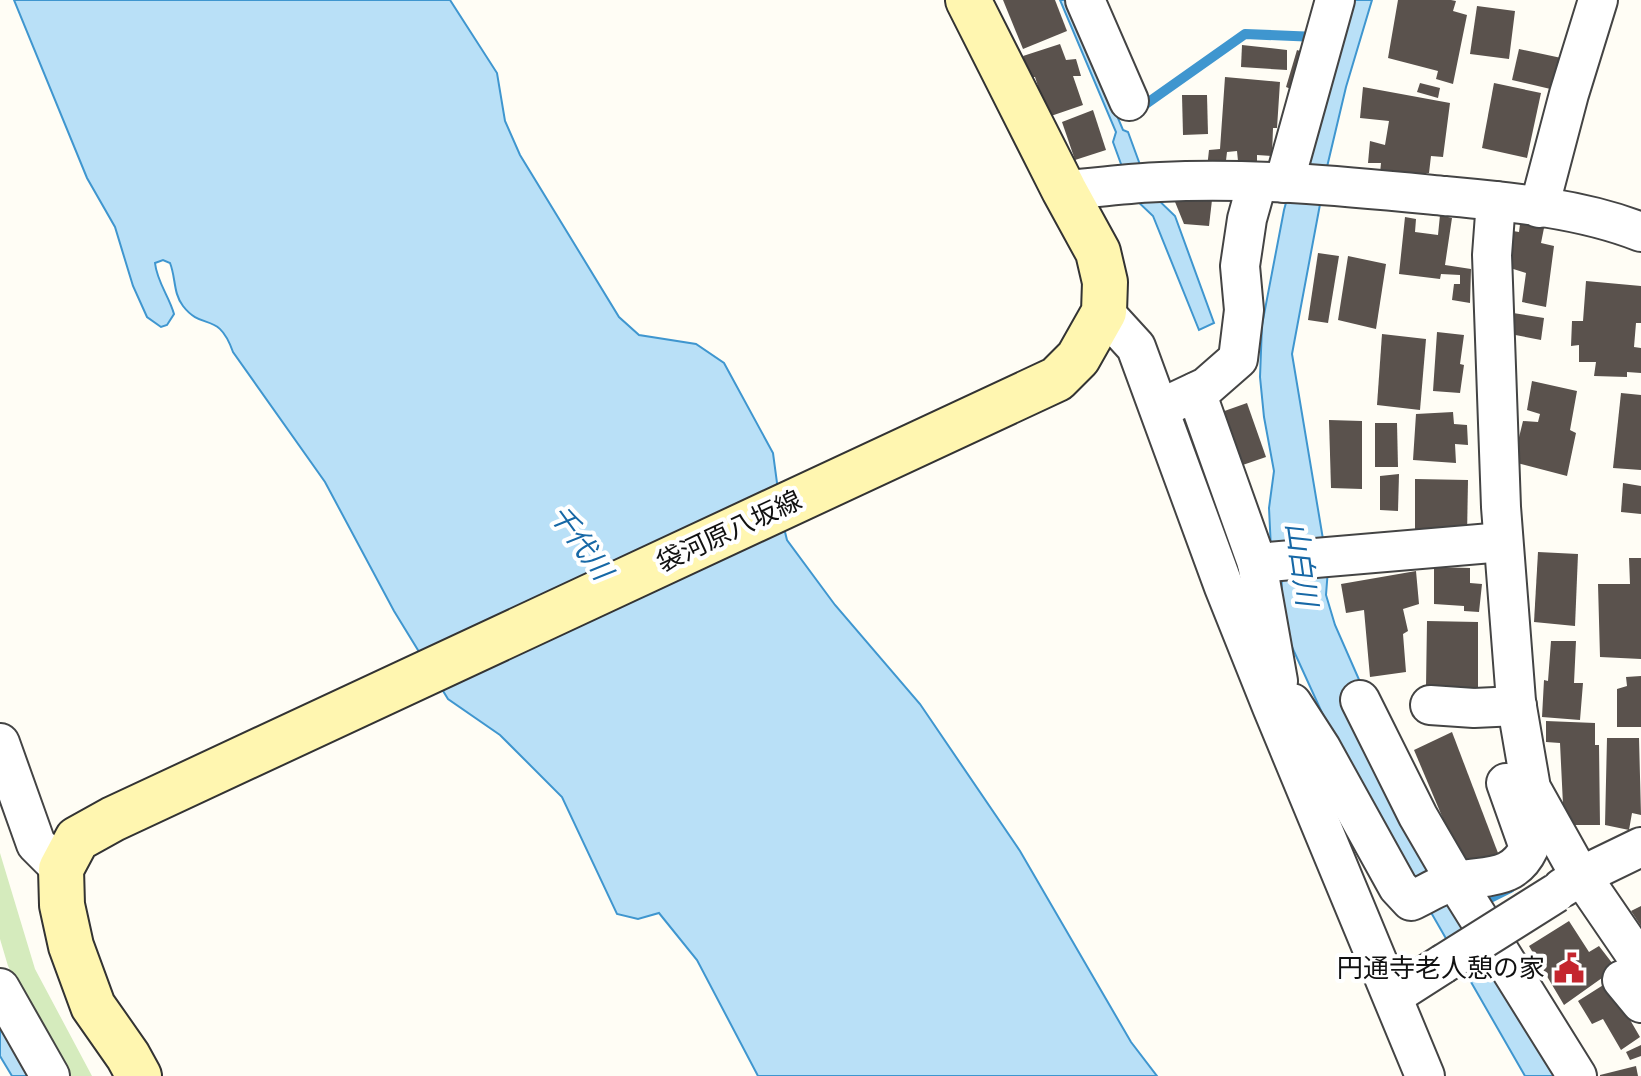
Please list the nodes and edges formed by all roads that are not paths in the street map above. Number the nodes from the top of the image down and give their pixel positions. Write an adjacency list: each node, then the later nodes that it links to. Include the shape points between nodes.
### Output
1 (968, 0): 7 (main road)
2 (1085, 0): 5 (street)
3 (1335, 0): 6 (street)
4 (1598, 0): 9 (street)
5 (1129, 101)
6 (1277, 183): 7 (street, via 1160,182); 8 (street); 12 (street, via 1247,219 1238,359)
7 (1064, 190): 11 (main road, via 1098,252 1105,282)
8 (1496, 201): 9 (street); 14 (street, via 1492,255)
9 (1539, 208): 10 (street)
10 (1641, 232)
11 (1099, 321): 13 (street, via 1136,347); 22 (main road, 袋河原八坂線, via 1078,358 1057,379 113,819)
12 (1196, 392): 13 (street); 15 (street)
13 (1159, 409): 17 (street)
14 (1503, 542): 15 (street); 18 (street)
15 (1264, 562): 17 (street, via 1279,687)
16 (1430, 705): 18 (street)
17 (1272, 707): 20 (street, via 1292,703); 27 (street)
18 (1507, 707): 23 (street, via 1499,749 1529,848 1522,862 1503,873); 24 (street)
19 (0, 743): 22 (street, via 36,844)
20 (1321, 748): 23 (street, via 1398,887 1411,901); 23 (street, via 1367,714)
21 (1641, 847): 24 (street)
22 (69, 854): 30 (main road, via 62,905 71,946 93,1006)
23 (1456, 881): 33 (street)
24 (1568, 884): 25 (street); 27 (street, bridge)
25 (1635, 982)
26 (0, 988): 29 (street)
27 (1393, 996): 28 (street)
28 (1407, 1033): 31 (street); 32 (street, via 1442,1056)
29 (50, 1076)
30 (139, 1076)
31 (1425, 1076)
32 (1453, 1076)
33 (1577, 1076)

